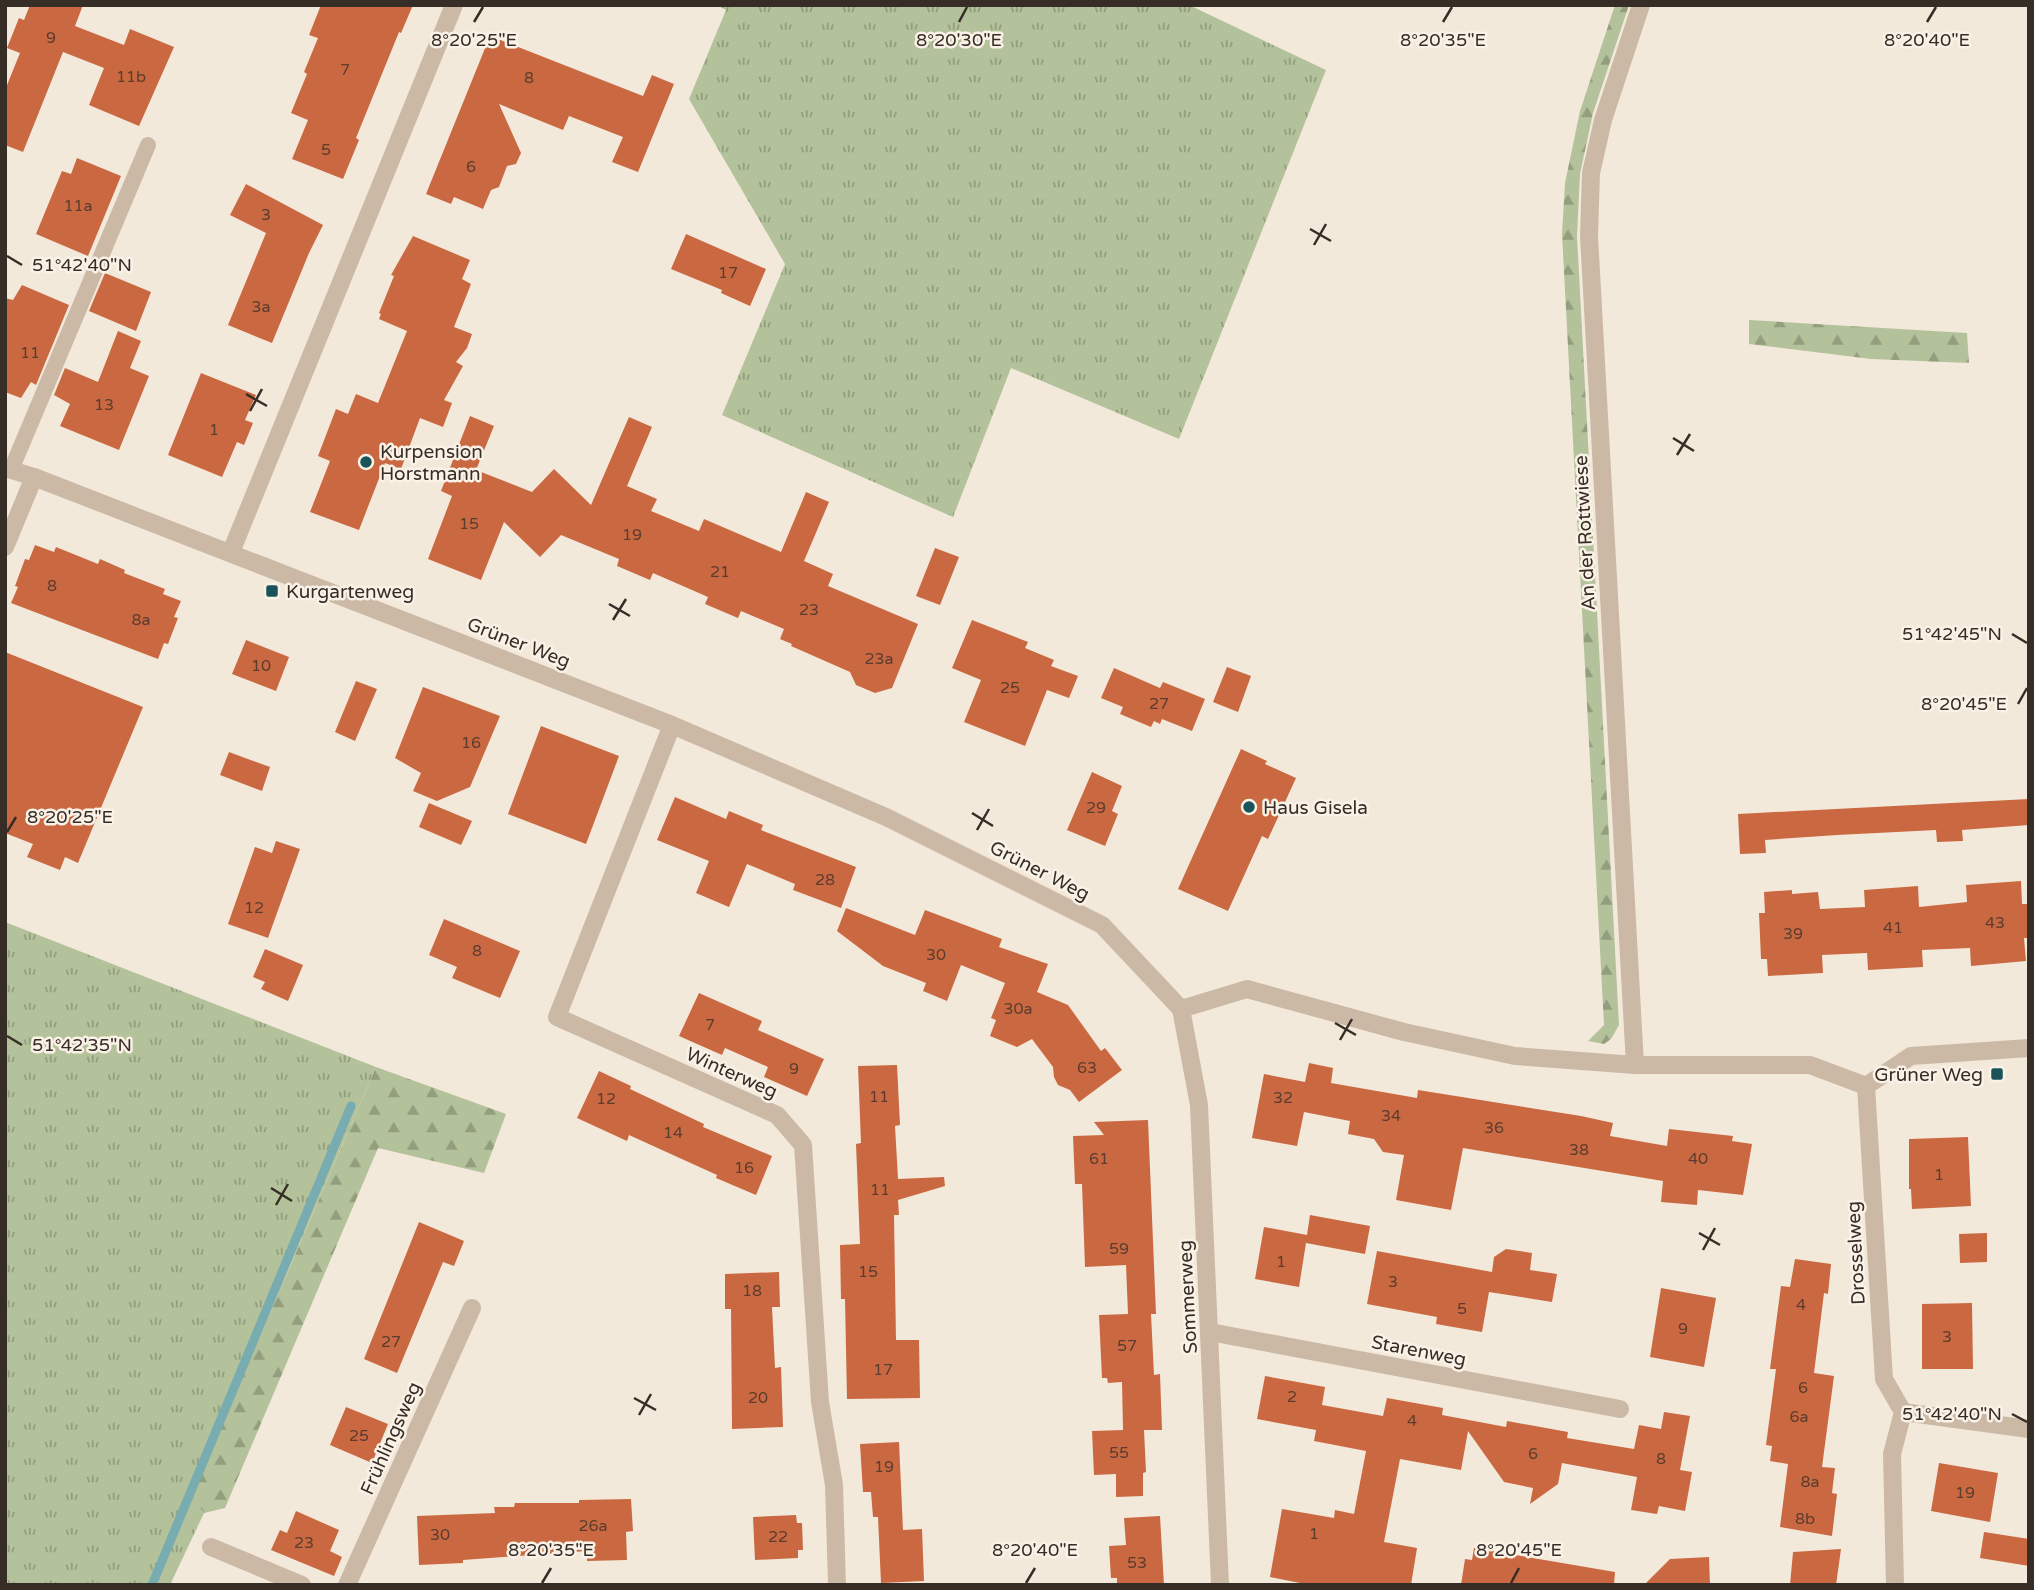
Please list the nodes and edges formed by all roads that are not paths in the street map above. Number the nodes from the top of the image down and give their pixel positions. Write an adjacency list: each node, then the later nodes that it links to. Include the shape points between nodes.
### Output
1 (454, 5): 7 (street)
2 (1641, 5): 11 (street, An der Rottwiese, via 1602,120 1591,173 1589,236)
3 (148, 145): 4 (lane)
4 (8, 469): 5 (street, Grüner Weg)
5 (34, 477): 6 (street); 7 (street, Grüner Weg)
6 (5, 547)
7 (231, 552): 8 (street, Grüner Weg)
8 (672, 724): 9 (street, Grüner Weg, via 886,817 1102,925); 21 (street, Winterweg, via 557,1017 777,1115 803,1145 820,1402 834,1485)
9 (1181, 1009): 11 (street, via 1247,989 1404,1032 1515,1056); 14 (street, Sommerweg, via 1199,1105)
10 (2029, 1048): 12 (street, via 1911,1056)
11 (1635, 1065): 12 (street, via 1810,1065)
12 (1866, 1086): 16 (street, Drosselweg, via 1884,1378)
13 (472, 1308): 20 (street, Frühlingsweg)
14 (1210, 1332): 15 (street, Starenweg); 22 (street, Sommerweg)
15 (1620, 1409)
16 (1903, 1412): 17 (street); 23 (street, via 1892,1454)
17 (2029, 1429)
18 (211, 1547): 19 (street)
19 (302, 1585)
20 (347, 1585)
21 (837, 1585)
22 (1220, 1585)
23 (1895, 1585)

